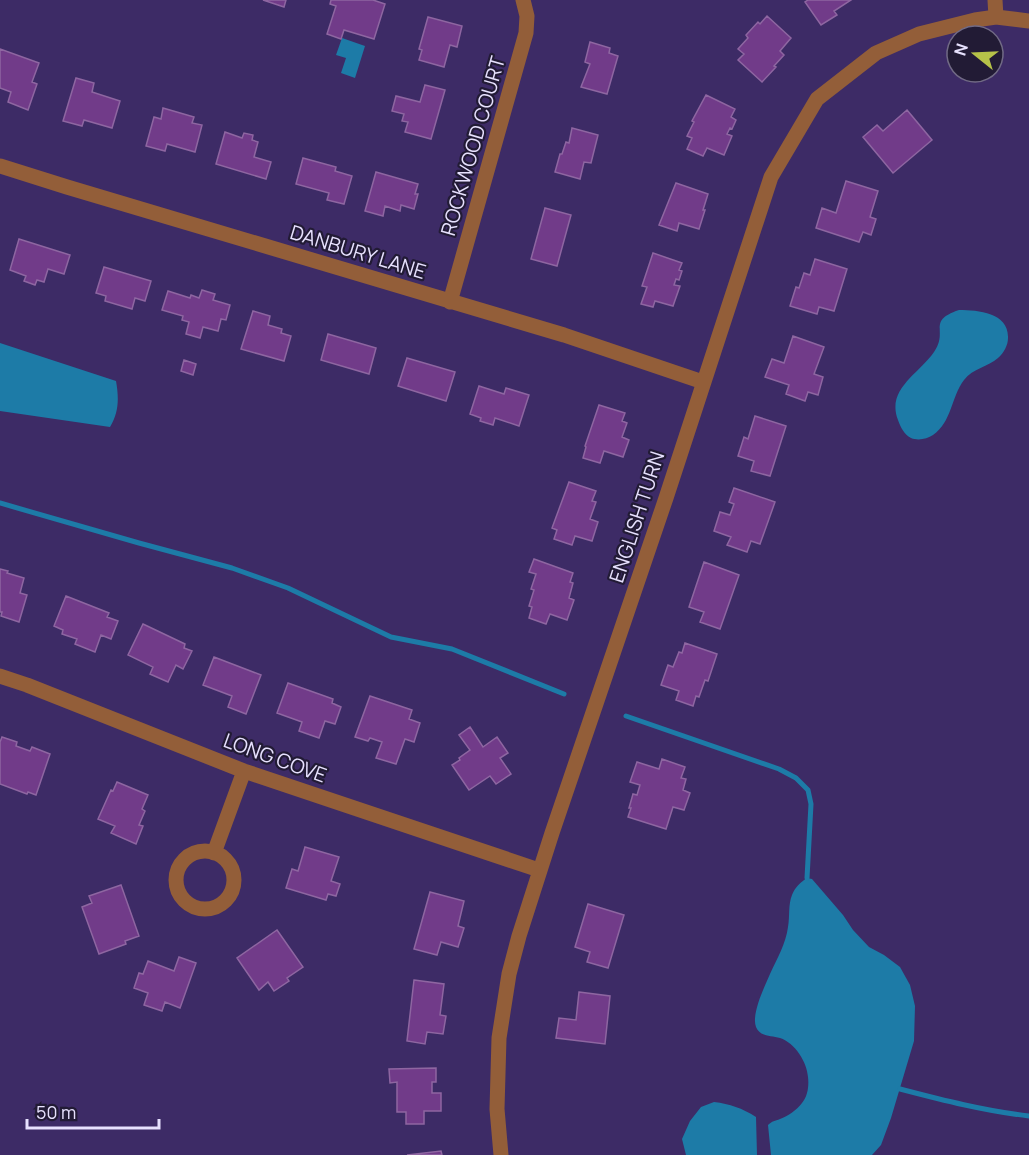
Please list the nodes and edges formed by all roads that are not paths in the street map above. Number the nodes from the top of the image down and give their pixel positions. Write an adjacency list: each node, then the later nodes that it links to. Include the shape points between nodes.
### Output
1 (523, 0): 6 (street, ROCKWOOD COURT, via 526,33)
2 (994, 0): 3 (street)
3 (996, 17): 4 (street, ENGLISH TURN); 7 (street, ENGLISH TURN, via 919,34 876,53 817,99 771,177)
4 (1029, 21)
5 (0, 166): 6 (street, DANBURY LANE)
6 (450, 302): 7 (street, DANBURY LANE)
7 (704, 382): 11 (street, ENGLISH TURN)
8 (0, 676): 9 (street, LONG COVE)
9 (244, 771): 10 (street); 11 (street, LONG COVE)
10 (214, 853)
11 (540, 870): 12 (street, ENGLISH TURN, via 509,974 499,1038 497,1109)
12 (501, 1155)

